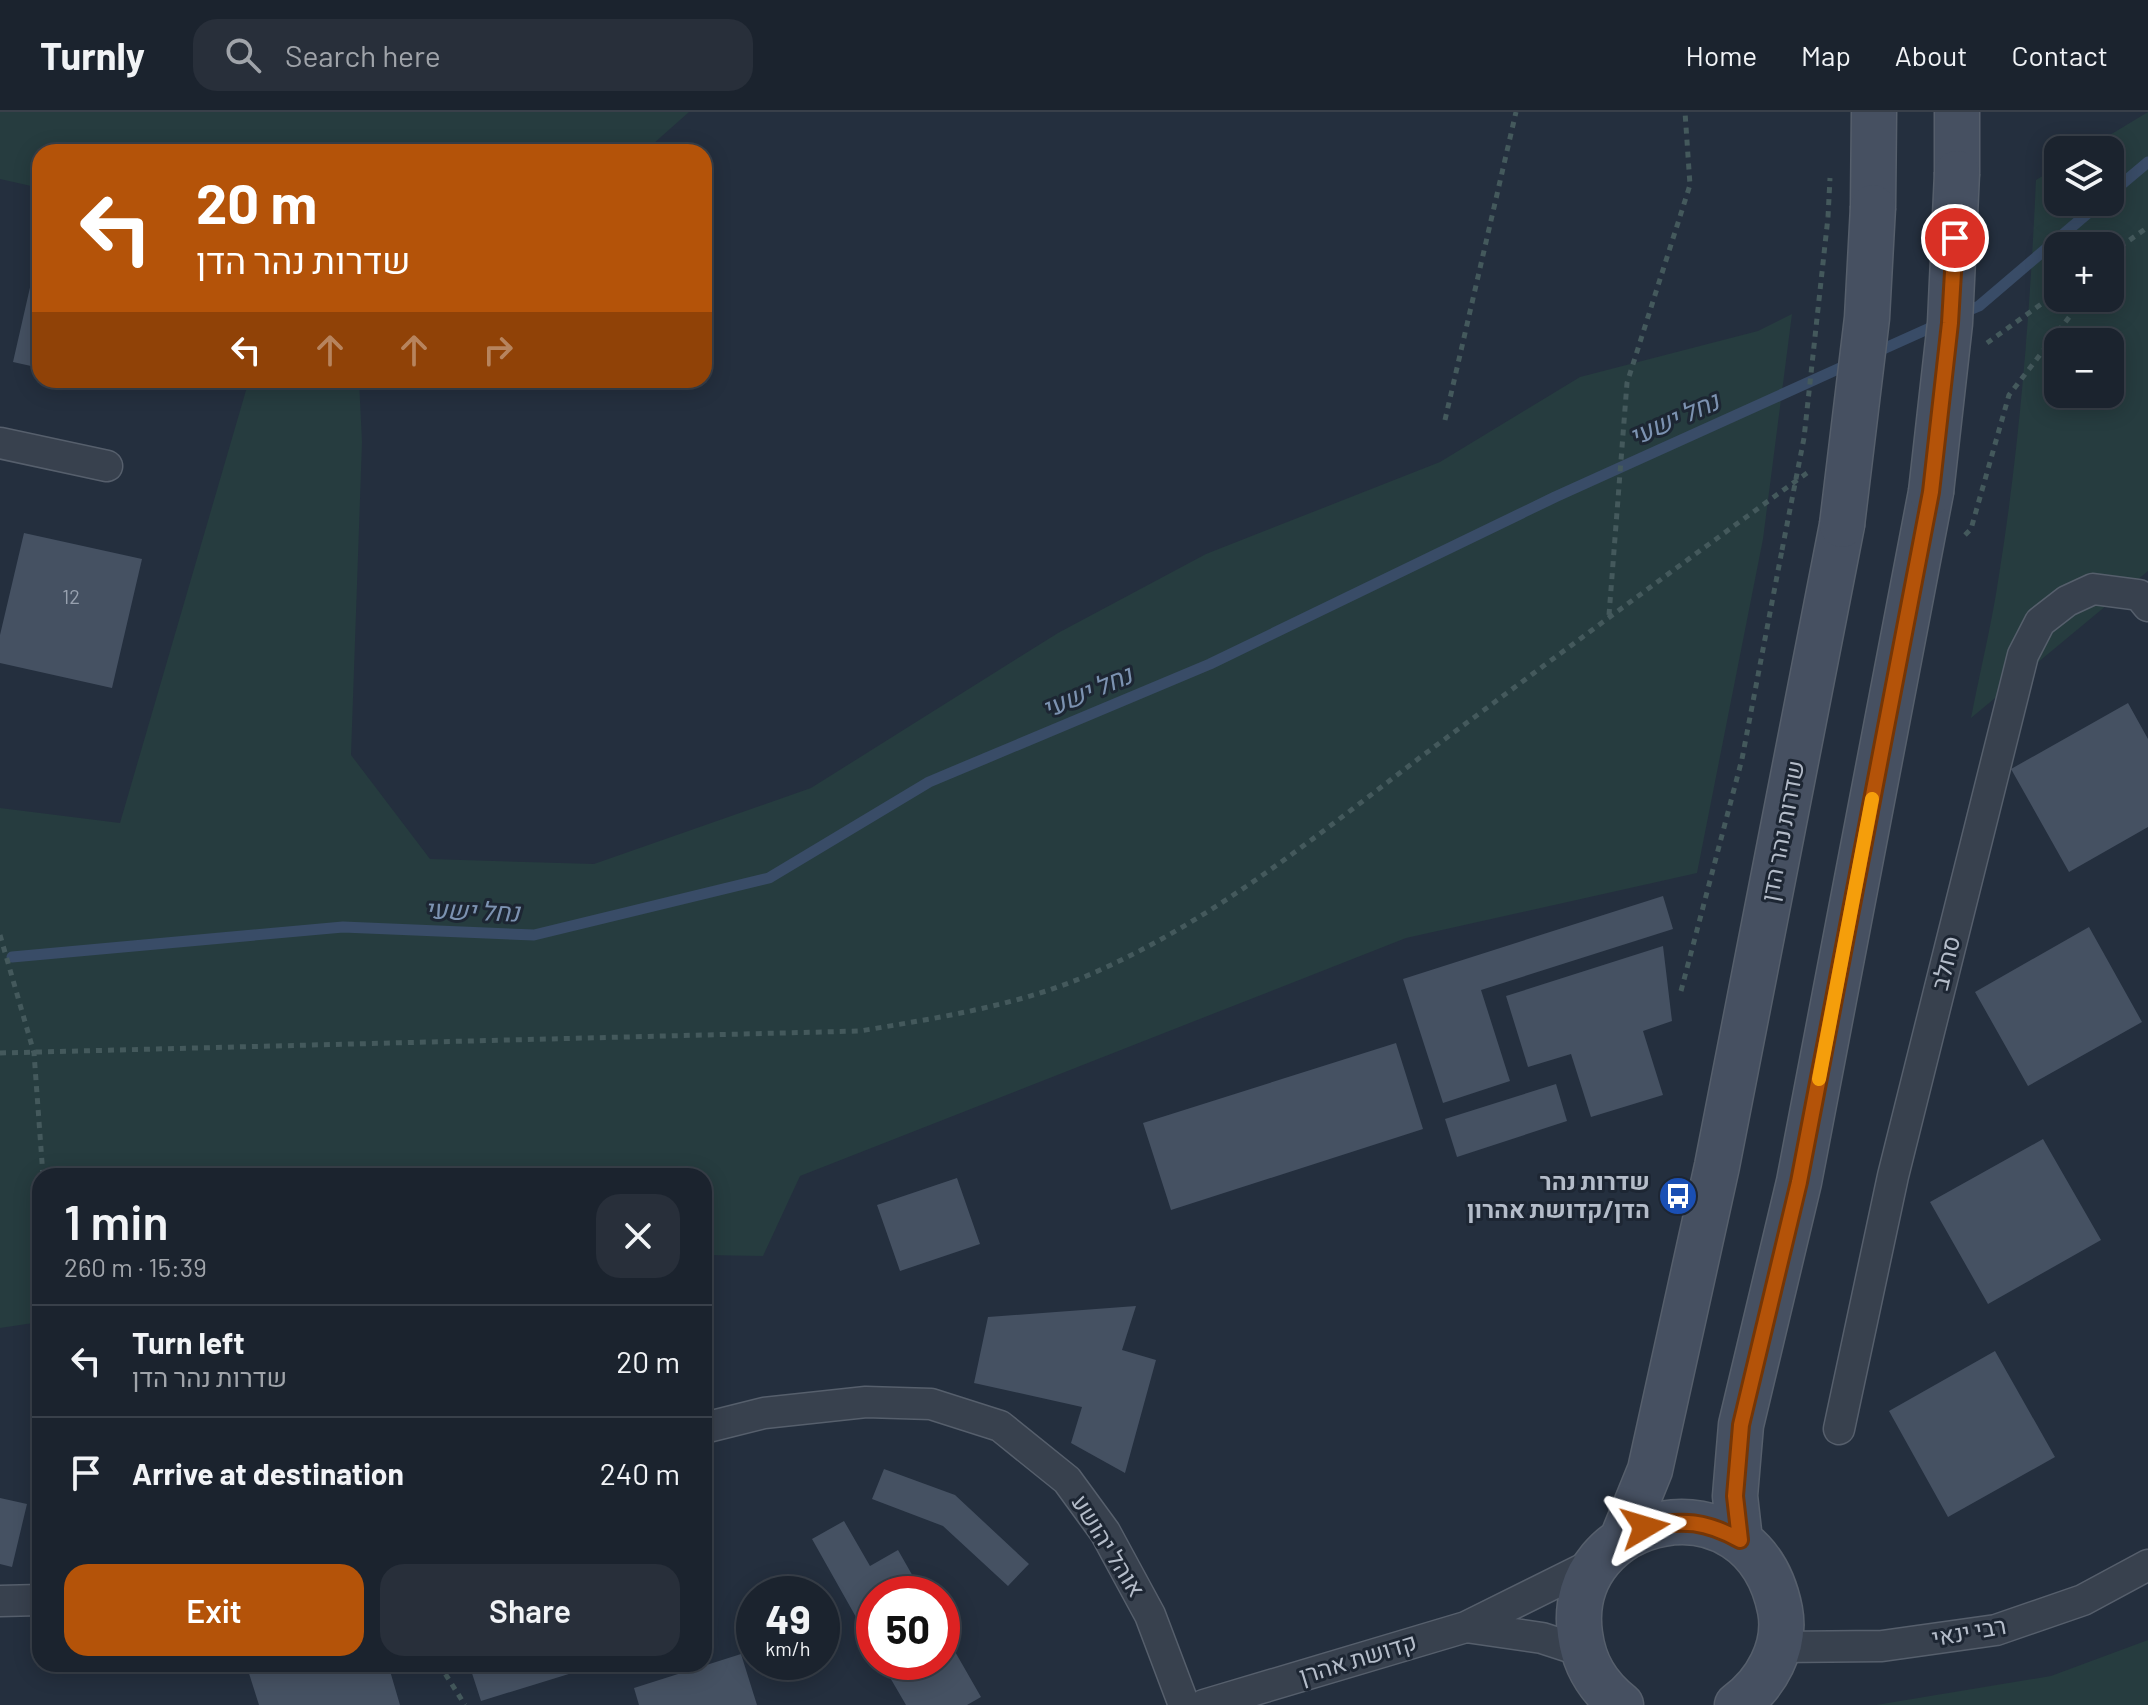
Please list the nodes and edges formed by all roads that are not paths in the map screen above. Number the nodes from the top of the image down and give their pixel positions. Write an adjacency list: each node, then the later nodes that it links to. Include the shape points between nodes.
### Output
1 (1874, 112): 9 (main road, שדרות נהר הדן, bridge, via 1867,318 1842,525 1717,1166 1650,1470)
2 (1957, 112): 8 (main road, bridge, via 1950,323 1931,492 1799,1182 1741,1425 1735,1496)
3 (0, 443): 4 (street)
4 (107, 466)
5 (2148, 606): 7 (street, סחלב, via 2139,595 2093,589 2040,622 2023,655 1893,1176)
6 (712, 1426): 16 (street, אוהל יהושע, via 764,1413 866,1402 931,1404 1000,1426 1067,1480 1105,1532 1150,1615)
7 (1839, 1429)
8 (1740, 1540): 9 (main road, via 1718,1528 1669,1522 1645,1527); 14 (main road, via 1776,1588)
9 (1611, 1550): 13 (street, קדושת אהרן); 15 (main road, שדרות נהר הדן, via 1584,1588 1578,1620)
10 (2148, 1565): 14 (street, רבי ינאי, via 2083,1600 1996,1630 1882,1646)
11 (32, 1600): 12 (street)
12 (0, 1601)
13 (1466, 1627): 15 (street, קדושת אהרן, via 1542,1638); 17 (street, קדושת אהרן)
14 (1778, 1647): 19 (main road, via 1768,1673)
15 (1582, 1651): 18 (main road, via 1591,1673)
16 (1184, 1705)
17 (1204, 1705)
18 (1621, 1705)
19 (1737, 1705)

